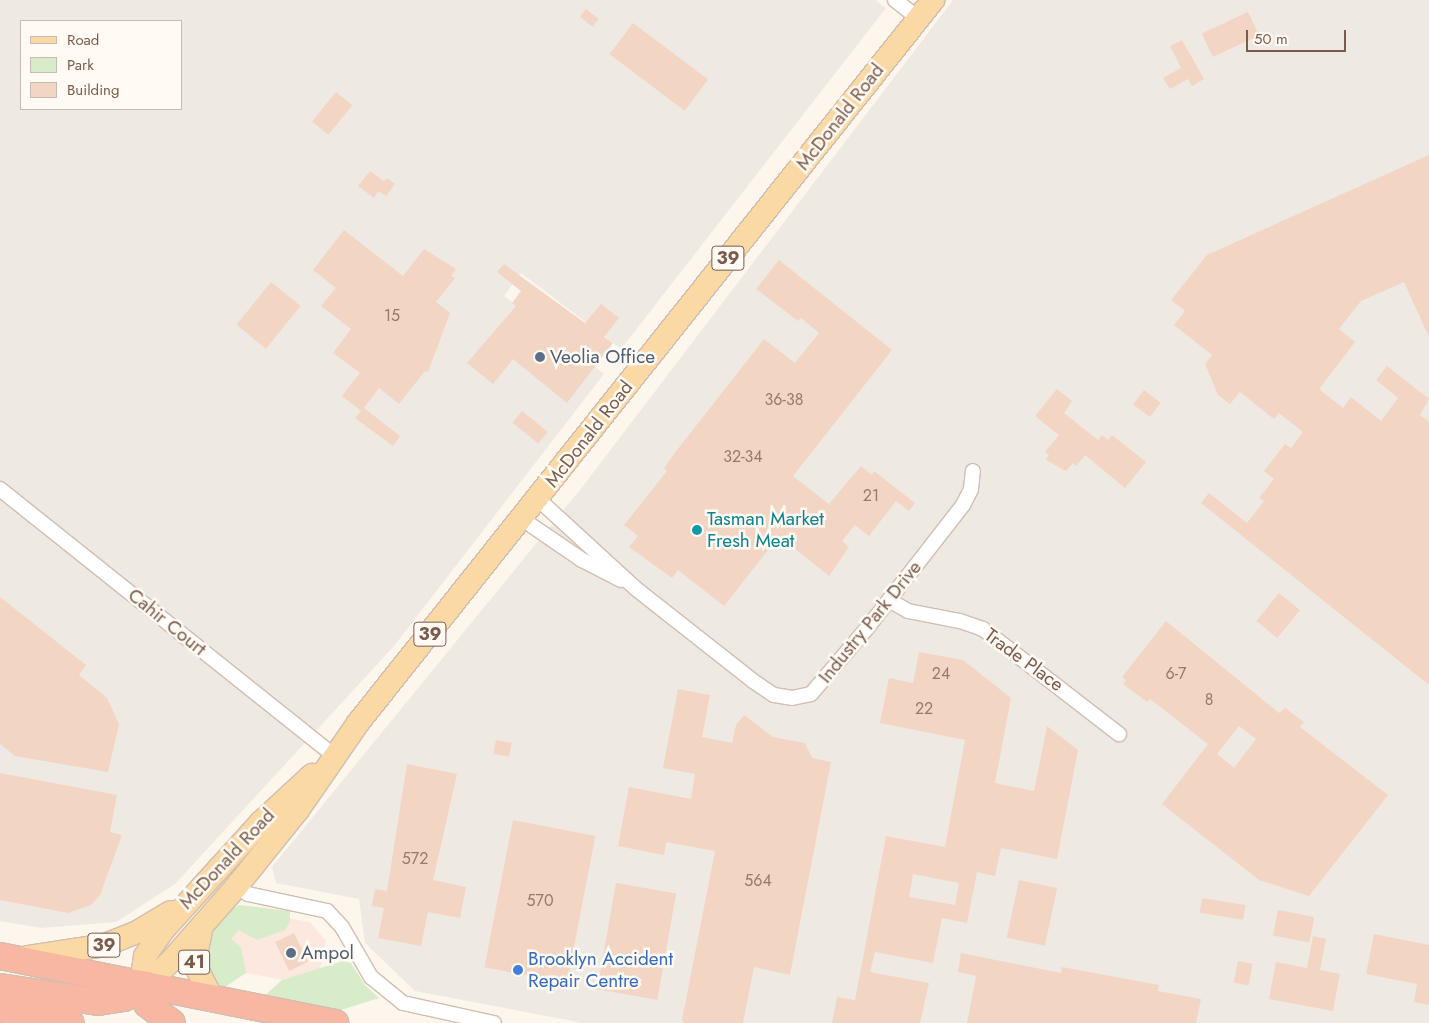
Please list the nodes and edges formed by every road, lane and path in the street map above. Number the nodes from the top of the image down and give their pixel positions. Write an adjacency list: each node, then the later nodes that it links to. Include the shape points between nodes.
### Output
1 (895, 0): 3 (street)
2 (933, 0): 3 (main road, McDonald Road / 39)
3 (918, 18): 6 (main road, McDonald Road / 39)
4 (973, 471): 9 (street, Industry Park Drive, via 971,489 962,505)
5 (0, 489): 11 (street, Cahir Court)
6 (538, 499): 7 (main road, McDonald Road / 39); 8 (street, Industry Park Drive)
7 (522, 519): 8 (street, Industry Park Drive, via 582,560); 11 (main road, McDonald Road / 39)
8 (635, 588): 9 (street, Industry Park Drive, via 753,681 774,695 792,698 811,694 824,681)
9 (889, 600): 10 (street, Trade Place, via 908,612 960,621 983,629)
10 (1119, 734)
11 (336, 753): 12 (main road, McDonald Road / 39, via 285,798); 13 (main road, McDonald Road / 39, via 298,810)
12 (216, 870): 13 (main road); 14 (main road, McDonald Road / 39)
13 (236, 887): 15 (main road, McDonald Road / 39); 24 (street, via 248,894 327,912 342,926 371,977 403,1003)
14 (185, 903): 16 (main road, 39, via 139,931 105,945 79,951); 17 (main road, McDonald Road / 39, via 145,956)
15 (202, 925): 17 (main road, McDonald Road / 39); 19 (main road, 41, via 194,963)
16 (7, 957): 17 (highway)
17 (143, 985): 18 (highway, via 124,998 98,1002); 19 (highway); 22 (highway, via 148,1004)
18 (0, 987)
19 (211, 996): 23 (highway, 41)
20 (0, 1009): 21 (highway)
21 (71, 1023)
22 (172, 1023)
23 (335, 1023)
24 (494, 1023)

